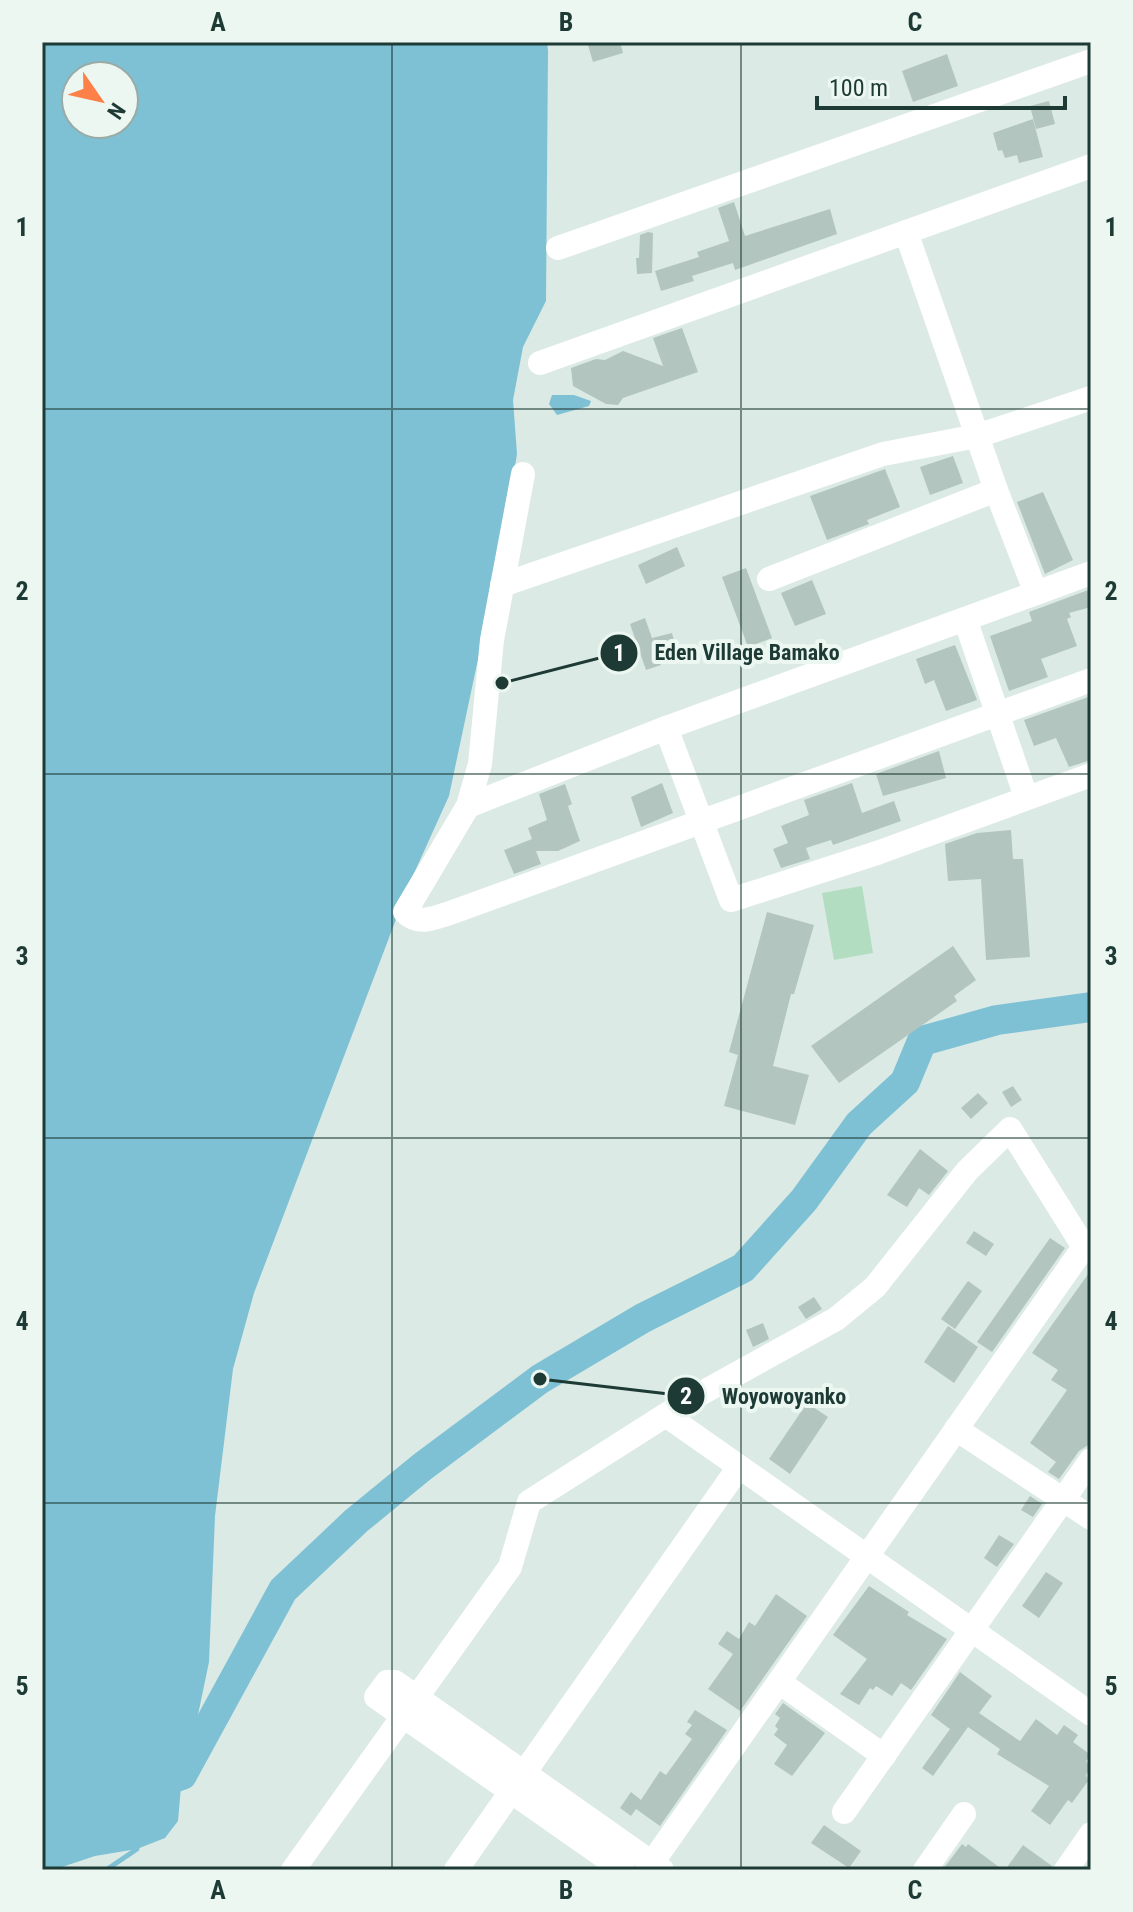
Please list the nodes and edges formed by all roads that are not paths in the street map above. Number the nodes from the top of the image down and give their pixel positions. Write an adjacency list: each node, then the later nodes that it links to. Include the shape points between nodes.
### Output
1 (1091, 61): 4 (street)
2 (1091, 166): 3 (street)
3 (906, 232): 5 (street); 7 (street)
4 (558, 248)
5 (540, 363)
6 (1091, 398): 7 (street)
7 (977, 436): 9 (street); 12 (street, via 883,454)
8 (523, 474): 12 (street)
9 (996, 490): 11 (street); 13 (street)
10 (1091, 573): 13 (street)
11 (769, 579)
12 (502, 585): 20 (street, via 480,764)
13 (1036, 593): 14 (street)
14 (965, 619): 16 (street); 17 (street)
15 (1091, 680): 16 (street)
16 (997, 714): 19 (street); 21 (street)
17 (666, 728): 20 (street); 21 (street)
18 (1091, 775): 19 (street)
19 (1026, 797): 21 (street, via 731,900)
20 (468, 806): 21 (street, via 405,912 414,920 450,913)
21 (701, 822)
22 (667, 1416): 23 (street, via 836,1319 875,1287 967,1171 1010,1129 1084,1247); 25 (street); 31 (street, via 529,1502 510,1567)
23 (956, 1429): 26 (street); 28 (street)
24 (1091, 1460): 26 (street)
25 (739, 1467): 28 (street); 34 (street)
26 (1064, 1499): 27 (street); 29 (street)
27 (1091, 1518)
28 (867, 1557): 29 (street); 30 (street)
29 (972, 1630): 32 (street); 33 (street)
30 (779, 1682): 33 (street); 38 (street)
31 (409, 1706): 34 (street); 40 (street)
32 (1091, 1714)
33 (884, 1756): 35 (street)
34 (517, 1782): 38 (street); 41 (street); 42 (street)
35 (844, 1812)
36 (964, 1814): 39 (street)
37 (1091, 1834): 43 (street)
38 (654, 1868)
39 (930, 1868)
40 (293, 1870)
41 (456, 1870)
42 (623, 1870)
43 (1066, 1870)

